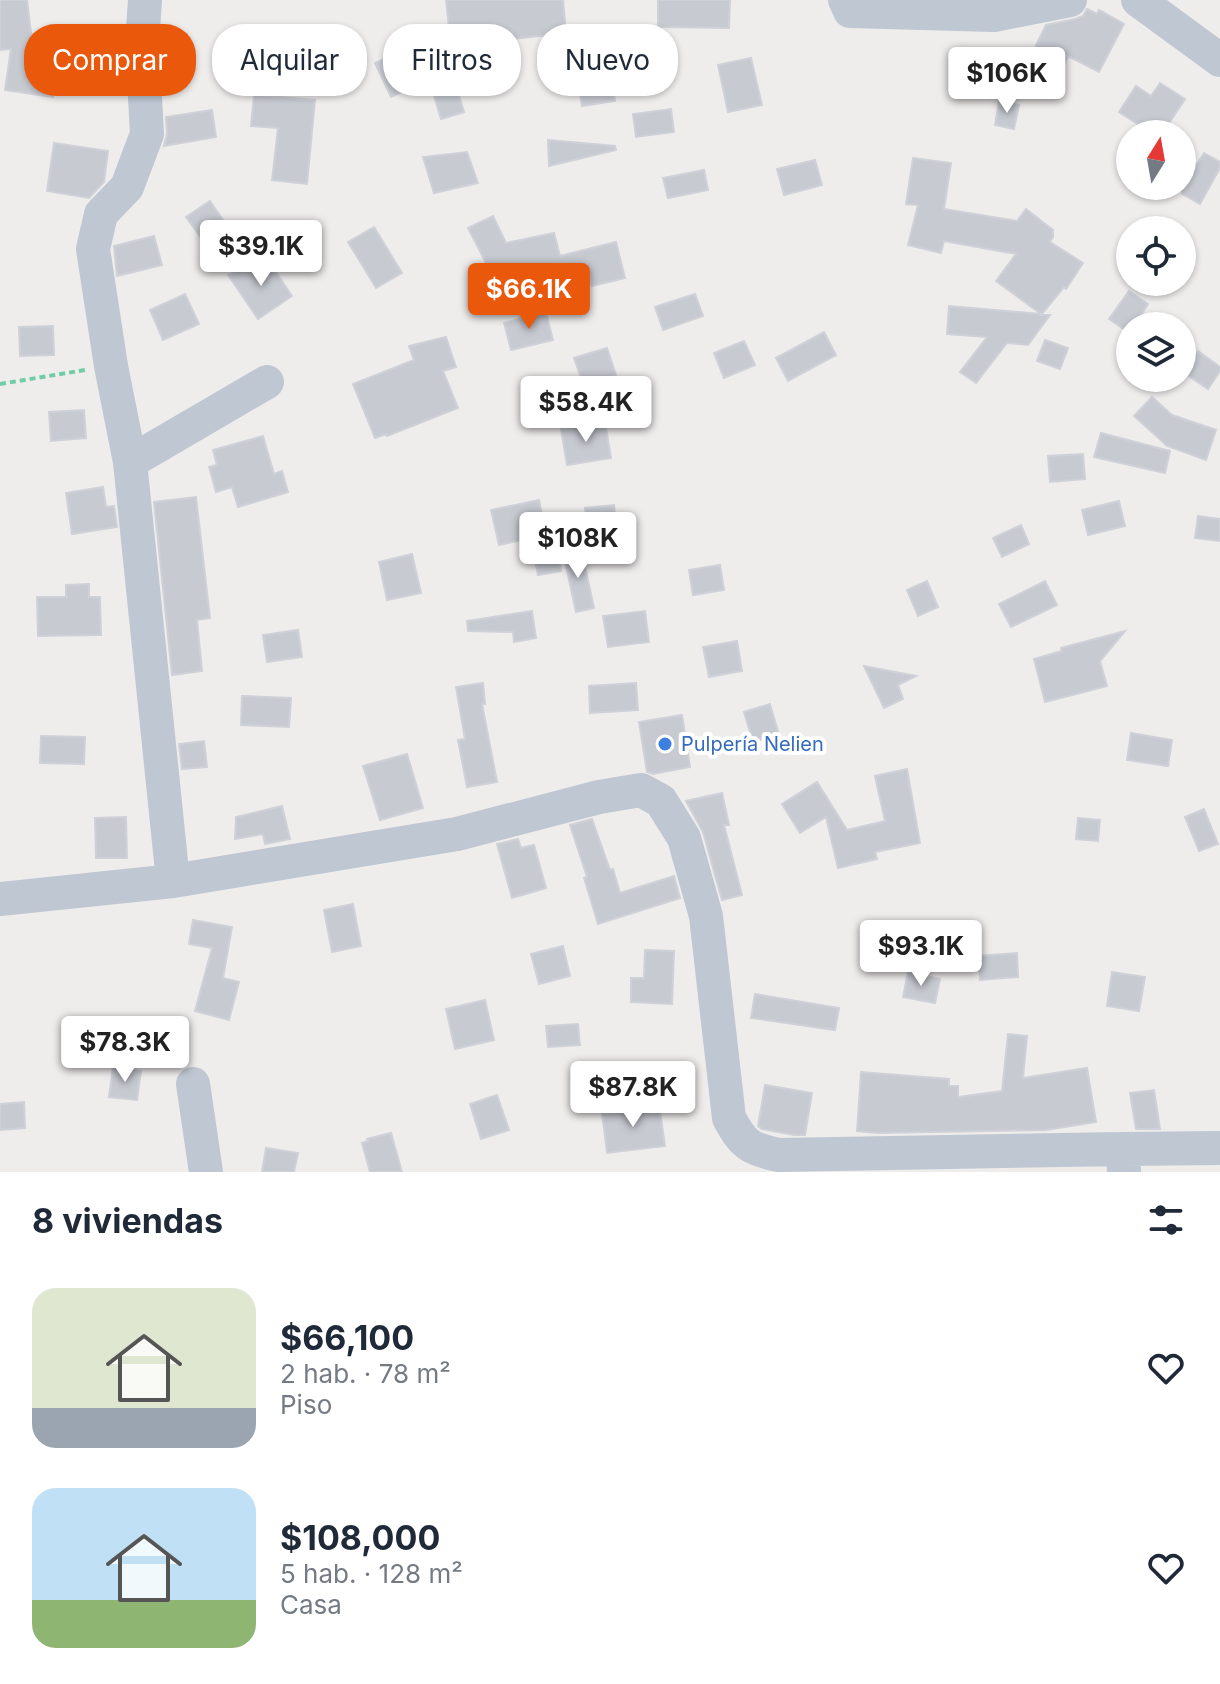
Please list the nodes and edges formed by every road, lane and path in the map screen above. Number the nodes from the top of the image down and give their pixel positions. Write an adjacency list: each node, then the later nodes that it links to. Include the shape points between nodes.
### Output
1 (145, 0): 6 (street, via 147,134 127,187 101,214 93,249)
2 (845, 0): 3 (street, via 850,11 994,15)
3 (1070, 0)
4 (1138, 0): 5 (street)
5 (1220, 60)
6 (111, 366): 8 (path); 9 (street)
7 (267, 382): 9 (street)
8 (0, 384)
9 (130, 462): 10 (street)
10 (173, 881): 11 (street); 14 (street, via 457,834 641,790 661,801 684,838 706,916 729,1118 740,1139 755,1151)
11 (0, 899)
12 (193, 1084): 15 (street)
13 (1220, 1148): 14 (street)
14 (1123, 1160)
15 (206, 1172)

